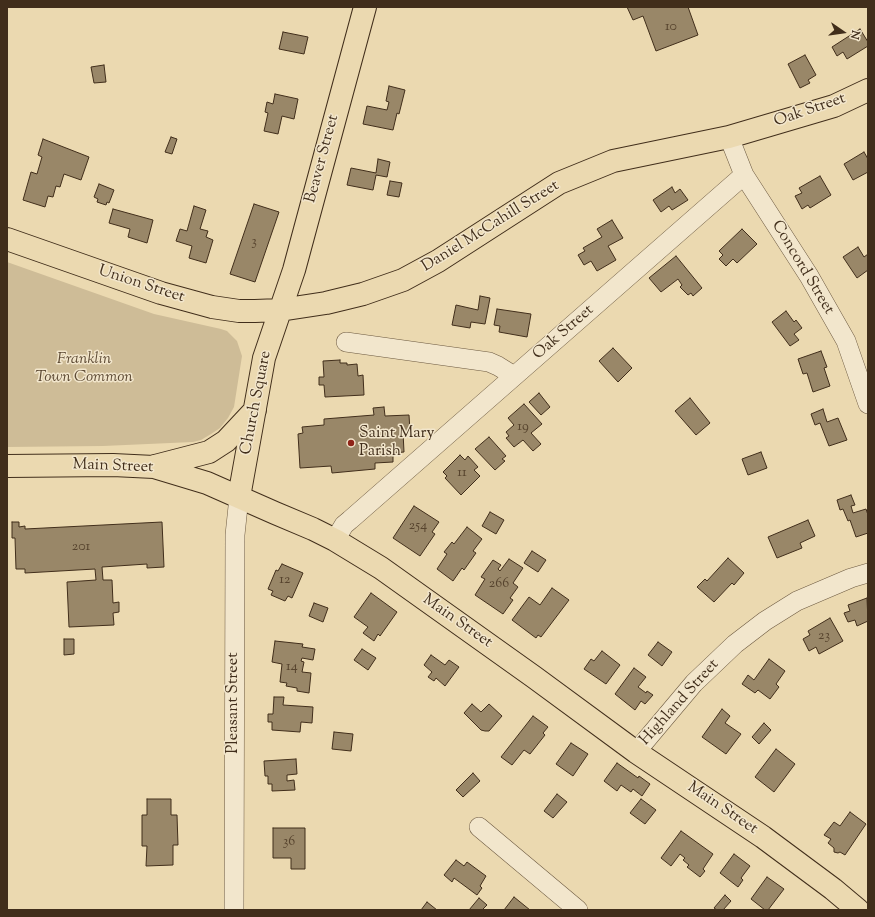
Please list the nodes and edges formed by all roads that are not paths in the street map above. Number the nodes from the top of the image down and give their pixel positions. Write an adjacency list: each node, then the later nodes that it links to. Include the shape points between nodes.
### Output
1 (365, 7): 6 (main road, Beaver Street, via 294,270)
2 (868, 90): 3 (main road, Oak Street, via 834,106)
3 (729, 137): 4 (street, Concord Street); 6 (main road, Daniel McCahill Street, via 614,161 559,183 415,274 390,285 338,301)
4 (744, 175): 8 (street, Oak Street); 9 (street, Concord Street, via 809,276 846,341)
5 (7, 239): 6 (main road, Union Street, via 177,298 239,311)
6 (280, 310): 10 (main road, Church Square, via 264,358)
7 (346, 342): 8 (street, via 489,362)
8 (514, 376): 14 (street, Oak Street, via 344,525)
9 (866, 391)
10 (255, 410): 12 (main road, via 226,441 209,452); 13 (main road, Church Square)
11 (7, 466): 12 (main road, Main Street)
12 (154, 467): 13 (main road, Main Street, via 201,480)
13 (239, 497): 14 (main road, Main Street); 19 (street, Pleasant Street, via 235,535)
14 (335, 540): 16 (main road, Main Street, via 381,568 458,622)
15 (868, 573): 16 (street, Highland Street, via 797,601 735,644 694,682)
16 (636, 752): 18 (main road, Main Street, via 763,837)
17 (479, 828): 20 (street)
18 (860, 909)
19 (234, 910)
20 (578, 910)

